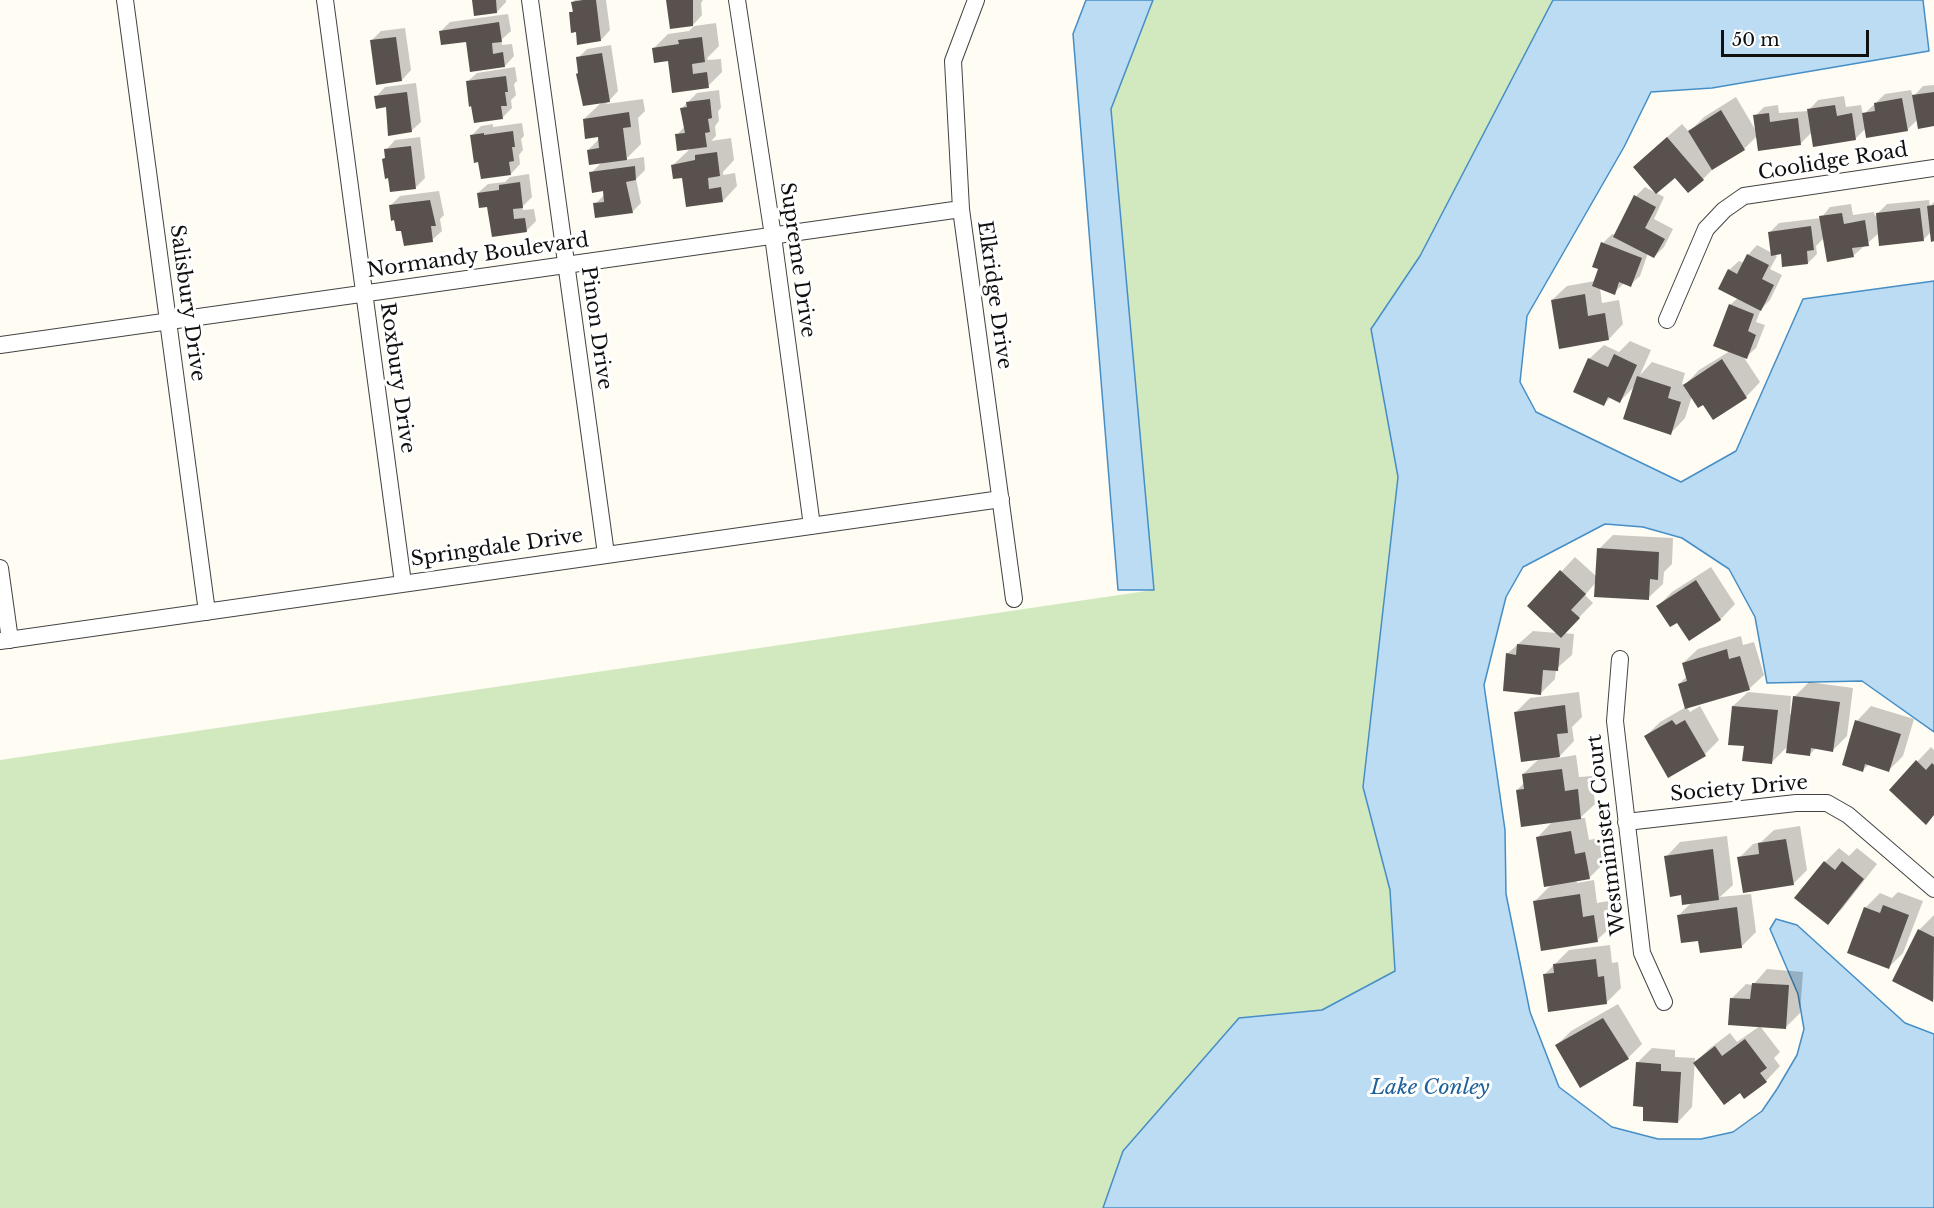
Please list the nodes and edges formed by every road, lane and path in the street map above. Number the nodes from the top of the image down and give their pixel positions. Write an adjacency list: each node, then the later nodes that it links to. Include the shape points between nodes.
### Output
1 (125, 0): 12 (street, Salisbury Drive)
2 (325, 0): 10 (street, Roxbury Drive)
3 (530, 0): 9 (street, Pinon Drive)
4 (737, 0): 8 (street, Supreme Drive)
5 (976, 0): 7 (street, Elkridge Drive, via 953,61)
6 (1934, 168): 11 (street, Coolidge Road, via 1744,196 1706,229)
7 (961, 209): 8 (street, Normandy Boulevard); 14 (street, Elkridge Drive)
8 (773, 236): 9 (street, Normandy Boulevard); 15 (street, Supreme Drive)
9 (566, 264): 10 (street, Normandy Boulevard); 16 (street, Pinon Drive)
10 (364, 294): 12 (street, Normandy Boulevard); 18 (street, Roxbury Drive)
11 (1667, 320)
12 (168, 321): 13 (street, Normandy Boulevard); 20 (street, Salisbury Drive)
13 (0, 345)
14 (1001, 500): 15 (street, Springdale Drive); 19 (street, Elkridge Drive)
15 (812, 526): 16 (street, Springdale Drive)
16 (606, 554): 18 (street, Springdale Drive)
17 (0, 568): 21 (street)
18 (403, 583): 20 (street, Springdale Drive)
19 (1014, 599)
20 (207, 612): 21 (street, Springdale Drive)
21 (5, 640)
22 (1620, 659): 23 (street, Westminister Court, via 1615,721)
23 (1626, 822): 24 (street, Society Drive, via 1827,803 1848,815); 25 (street, Westminister Court, via 1642,953)
24 (1934, 889)
25 (1664, 1002)

